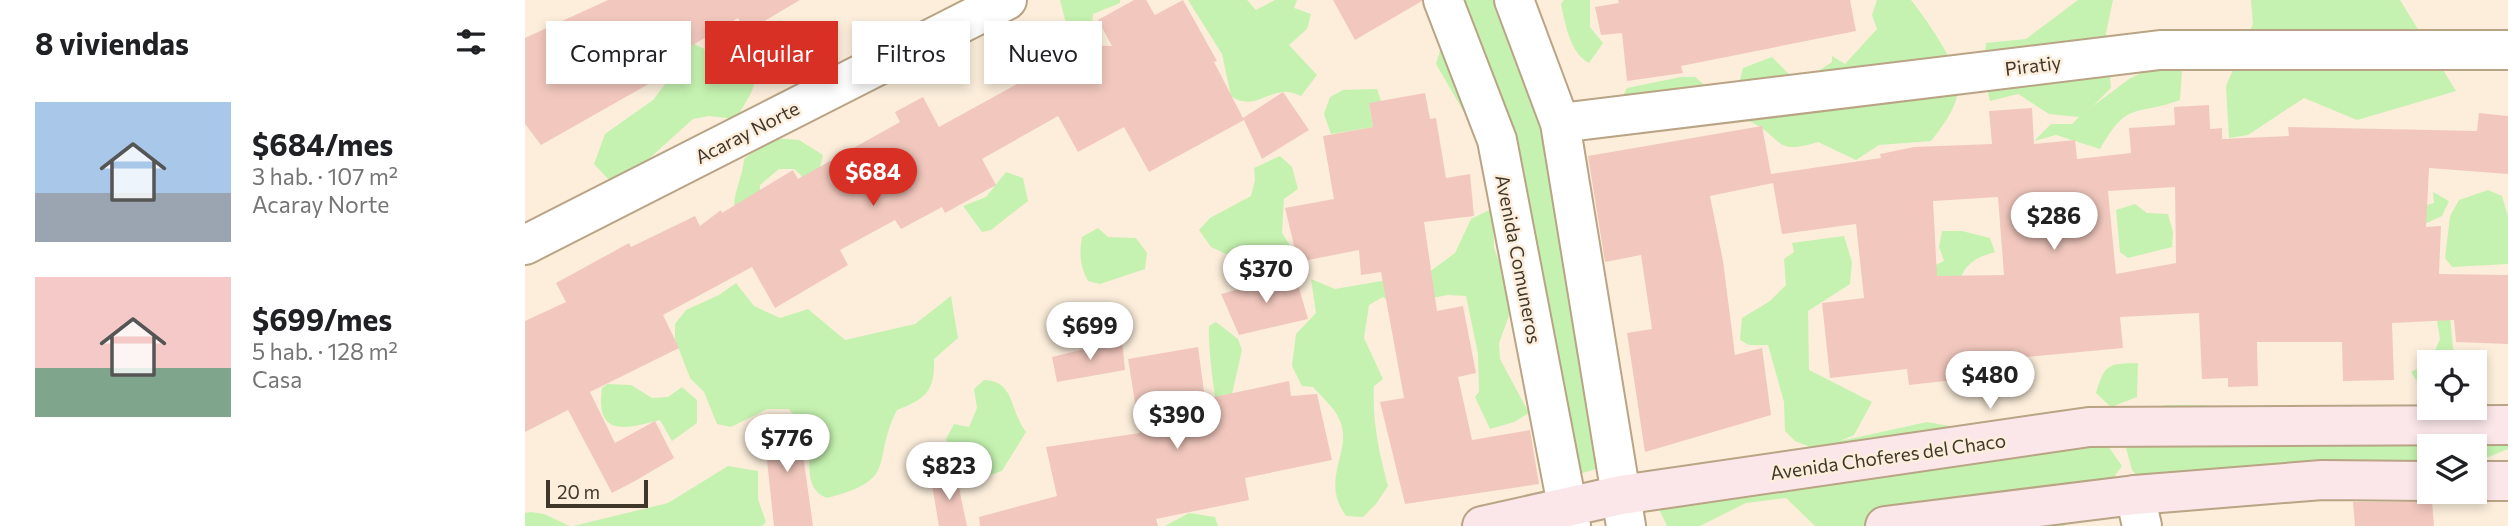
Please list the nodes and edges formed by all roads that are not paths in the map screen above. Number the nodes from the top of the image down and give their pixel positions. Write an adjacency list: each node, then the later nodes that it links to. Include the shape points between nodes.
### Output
1 (1007, 0): 6 (street, Acaray Norte)
2 (1443, 0): 13 (street, Avenida Comuneros, via 1497,141)
3 (1514, 0): 5 (street)
4 (2508, 50): 5 (street, Piratiy, via 2160,50)
5 (1560, 123): 11 (street)
6 (525, 245)
7 (2508, 425): 11 (street, Avenida Choferes del Chaco, via 2089,427)
8 (2417, 481): 12 (street, via 2322,480)
9 (2487, 481): 10 (street)
10 (2508, 481)
11 (1623, 511): 13 (street, Avenida Choferes del Chaco)
12 (2139, 511): 15 (street)
13 (1569, 517): 14 (street, Avenida Choferes del Chaco)
14 (1482, 526)
15 (1885, 526)

